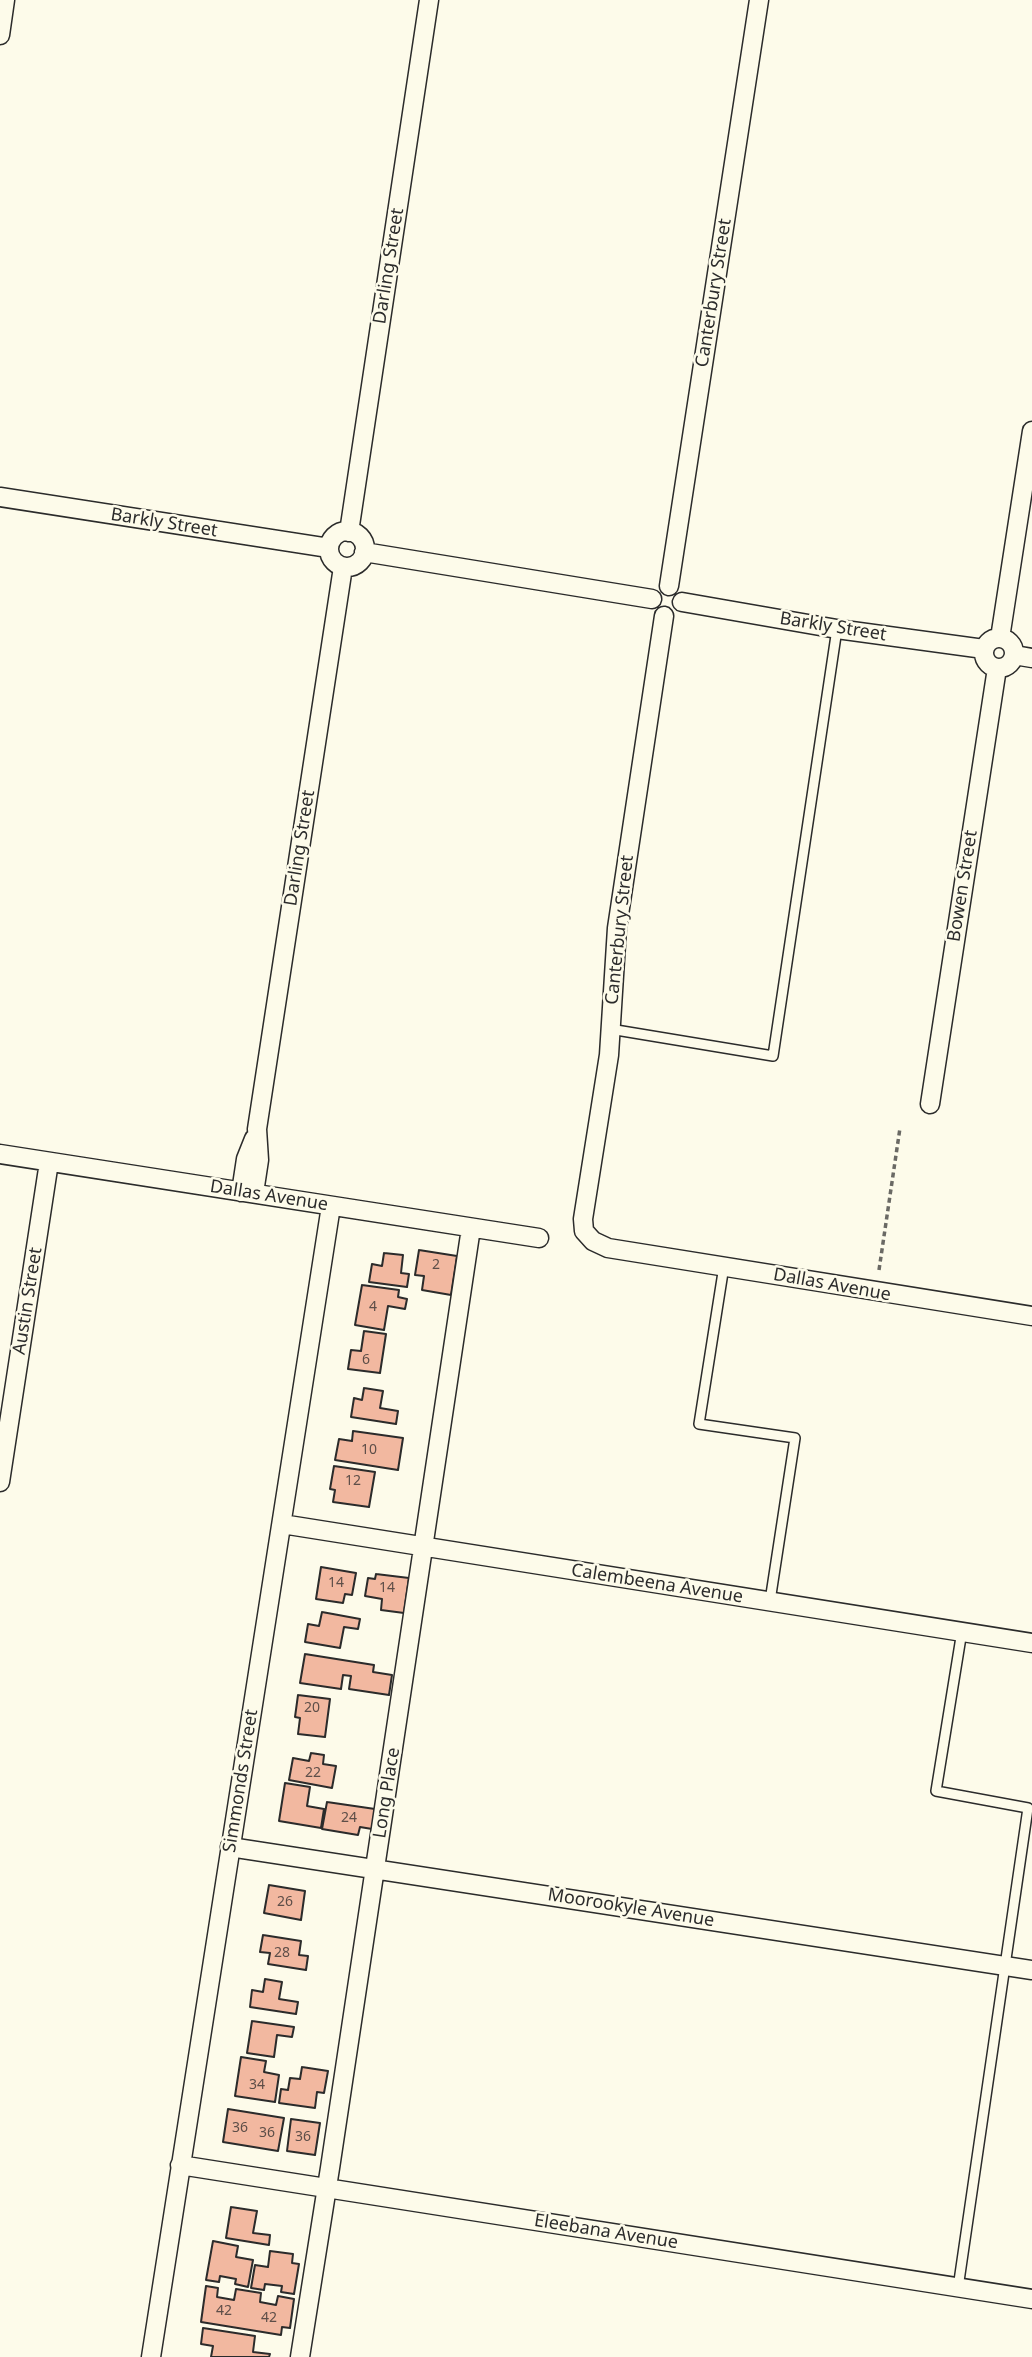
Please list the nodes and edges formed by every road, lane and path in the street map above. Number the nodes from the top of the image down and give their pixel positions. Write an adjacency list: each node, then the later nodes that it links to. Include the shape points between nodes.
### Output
1 (5, 0): 4 (street)
2 (429, 0): 7 (street, Darling Street)
3 (760, 0): 11 (street, Canterbury Street)
4 (0, 35)
5 (1032, 431): 16 (street)
6 (0, 497): 8 (street, Barkly Street)
7 (349, 532): 8 (street, via 333,538); 9 (street, via 359,536)
8 (329, 548): 10 (street, via 334,562)
9 (364, 552): 10 (street, via 355,565); 12 (street)
10 (343, 566): 26 (street, Darling Street, via 257,1129 246,1159)
11 (669, 586): 12 (street, via 660,588); 13 (street, via 677,590)
12 (652, 598): 14 (street, via 656,611)
13 (682, 602): 14 (street, via 678,611); 15 (street, Barkly Street)
14 (664, 616): 21 (street, Canterbury Street, via 617,928)
15 (837, 629): 17 (street, Barkly Street); 21 (lane, via 773,1056)
16 (1000, 638): 17 (street, via 988,642); 18 (street, via 1009,642)
17 (984, 649): 20 (street, via 985,659)
18 (1014, 655): 19 (street); 20 (street, via 1006,666)
19 (1032, 658)
20 (997, 668): 22 (street, Bowen Street)
21 (610, 1029): 30 (street, Canterbury Street, via 583,1219 584,1231)
22 (930, 1104)
23 (900, 1128): 32 (path)
24 (0, 1154): 25 (street, Dallas Avenue)
25 (49, 1162): 26 (street, Dallas Avenue); 34 (street, Austin Street)
26 (247, 1193): 27 (street, Dallas Avenue)
27 (331, 1206): 28 (street, Dallas Avenue); 35 (street, Simmonds Street)
28 (471, 1228): 29 (street, Dallas Avenue); 36 (street, Long Place)
29 (539, 1238)
30 (593, 1241): 31 (street, Dallas Avenue, via 608,1248)
31 (724, 1266): 33 (street, Dallas Avenue); 37 (lane, via 699,1424 795,1438)
32 (879, 1270)
33 (1032, 1316)
34 (0, 1482)
35 (282, 1524): 36 (street, Calembeena Avenue); 40 (street, Simmonds Street)
36 (424, 1547): 37 (street, Calembeena Avenue); 41 (street, Long Place)
37 (770, 1601): 38 (street, Calembeena Avenue)
38 (962, 1632): 39 (street, Calembeena Avenue); 42 (lane, via 936,1791 1028,1808)
39 (1032, 1643)
40 (230, 1846): 41 (street, Moorookyle Avenue); 44 (street, Simmonds Street)
41 (375, 1869): 42 (street, Moorookyle Avenue); 45 (street, Long Place)
42 (1006, 1966): 43 (street, Moorookyle Avenue); 46 (lane)
43 (1032, 1970)
44 (180, 2165): 45 (street, Eleebana Avenue); 48 (street, Simmonds Street)
45 (326, 2189): 46 (street, Eleebana Avenue); 49 (street, Long Place)
46 (958, 2288): 47 (street, Eleebana Avenue)
47 (1032, 2299)
48 (151, 2357)
49 (300, 2357)

